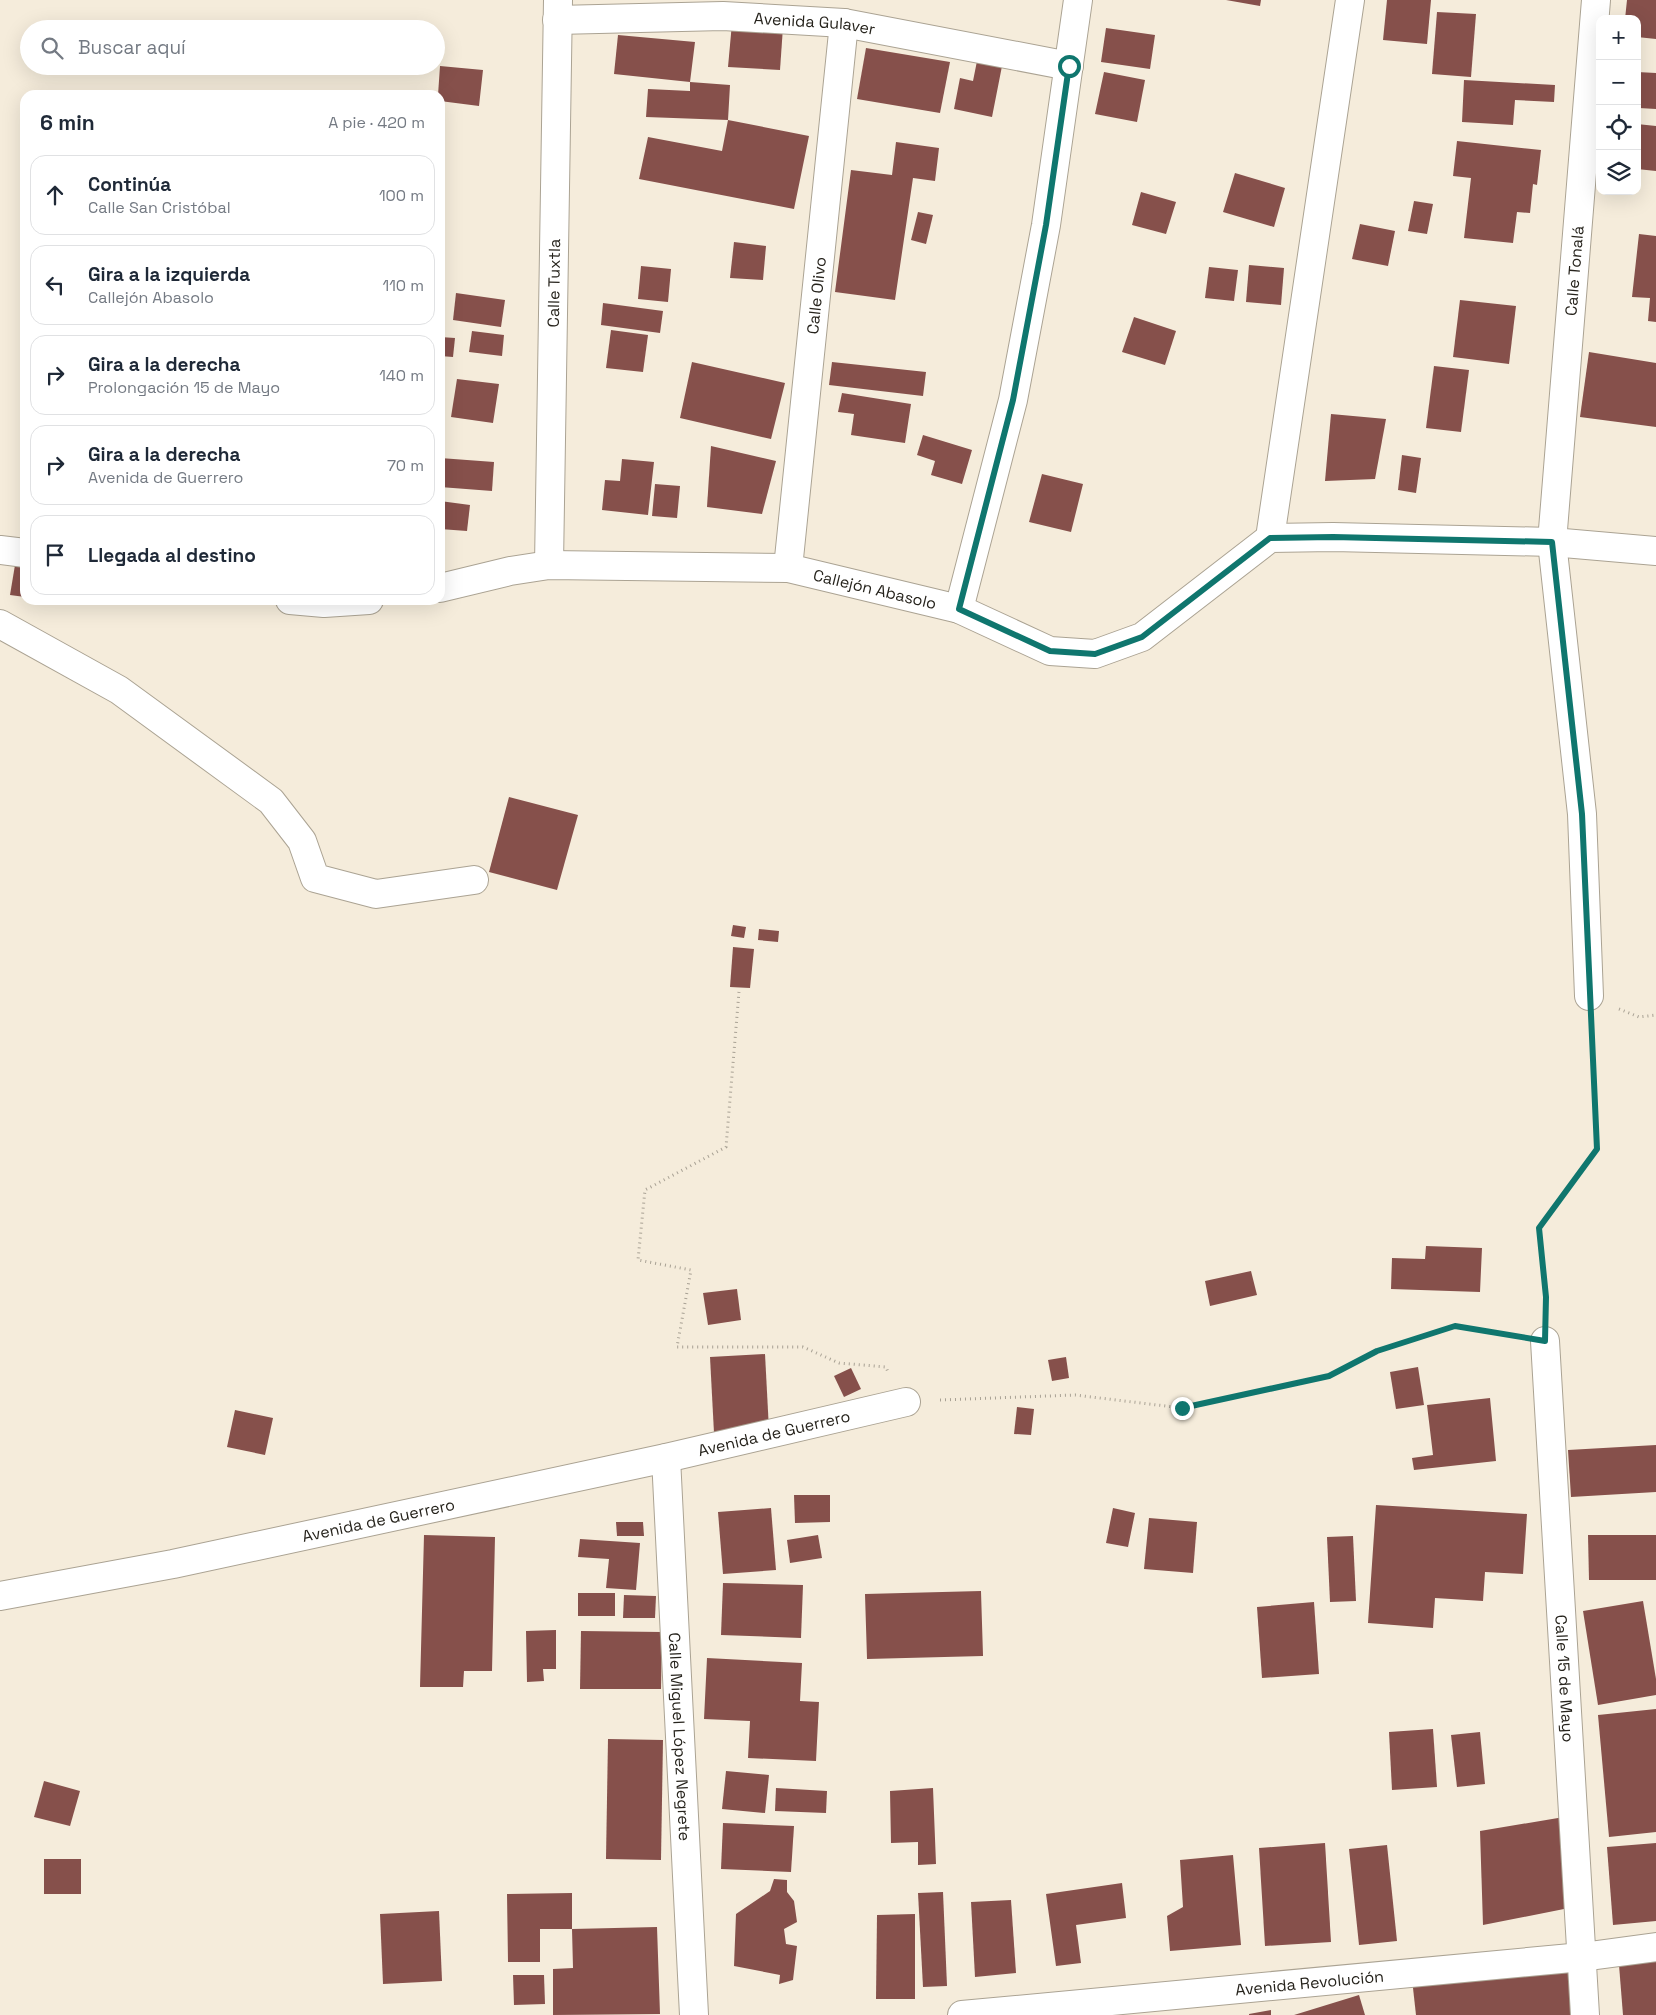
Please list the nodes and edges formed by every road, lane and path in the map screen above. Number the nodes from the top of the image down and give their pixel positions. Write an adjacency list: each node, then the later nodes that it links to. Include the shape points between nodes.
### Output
1 (1078, 0): 6 (street)
2 (1350, 0): 7 (street)
3 (1596, 0): 8 (street, Calle Tonalá)
4 (558, 10): 5 (street, Avenida Gulaver); 12 (street, Calle Tuxtla)
5 (844, 24): 6 (street, Avenida Gulaver); 13 (street, Calle Olivo)
6 (1069, 66): 15 (street, via 1046,225 1013,400)
7 (1270, 538): 8 (street); 15 (street, Callejón Abasolo, via 1142,637 1095,654 1050,651)
8 (1552, 542): 10 (street); 19 (street, Calle Tonalá, via 1582,814)
9 (0, 550): 11 (street)
10 (1656, 551)
11 (20, 552)
12 (549, 565): 13 (street, Callejón Abasolo); 14 (street, Callejón Abasolo)
13 (788, 568): 15 (street, Callejón Abasolo)
14 (445, 587)
15 (959, 609)
16 (0, 624): 17 (street, via 119,690 271,801 302,841 315,878 376,894)
17 (474, 880)
18 (739, 992): 21 (path, via 726,1147 645,1190 638,1260 691,1270 676,1347 803,1348 839,1363 886,1368)
19 (1589, 996): 20 (path, via 1597,1149 1539,1228 1546,1297)
20 (1545, 1341): 21 (path, via 1455,1326 1377,1351 1329,1376 1182,1408 1075,1395); 25 (street, Calle 15 de Mayo)
21 (906, 1402): 22 (street, Avenida de Guerrero)
22 (666, 1458): 23 (street, Avenida de Guerrero, via 172,1564); 26 (street, Calle Miguel López Negrete)
23 (0, 1596)
24 (1656, 1948): 25 (street, Avenida Revolución)
25 (1582, 1957): 27 (street, Avenida Revolución); 28 (street, Calle 15 de Mayo)
26 (694, 2015)
27 (962, 2015)
28 (1585, 2015)

